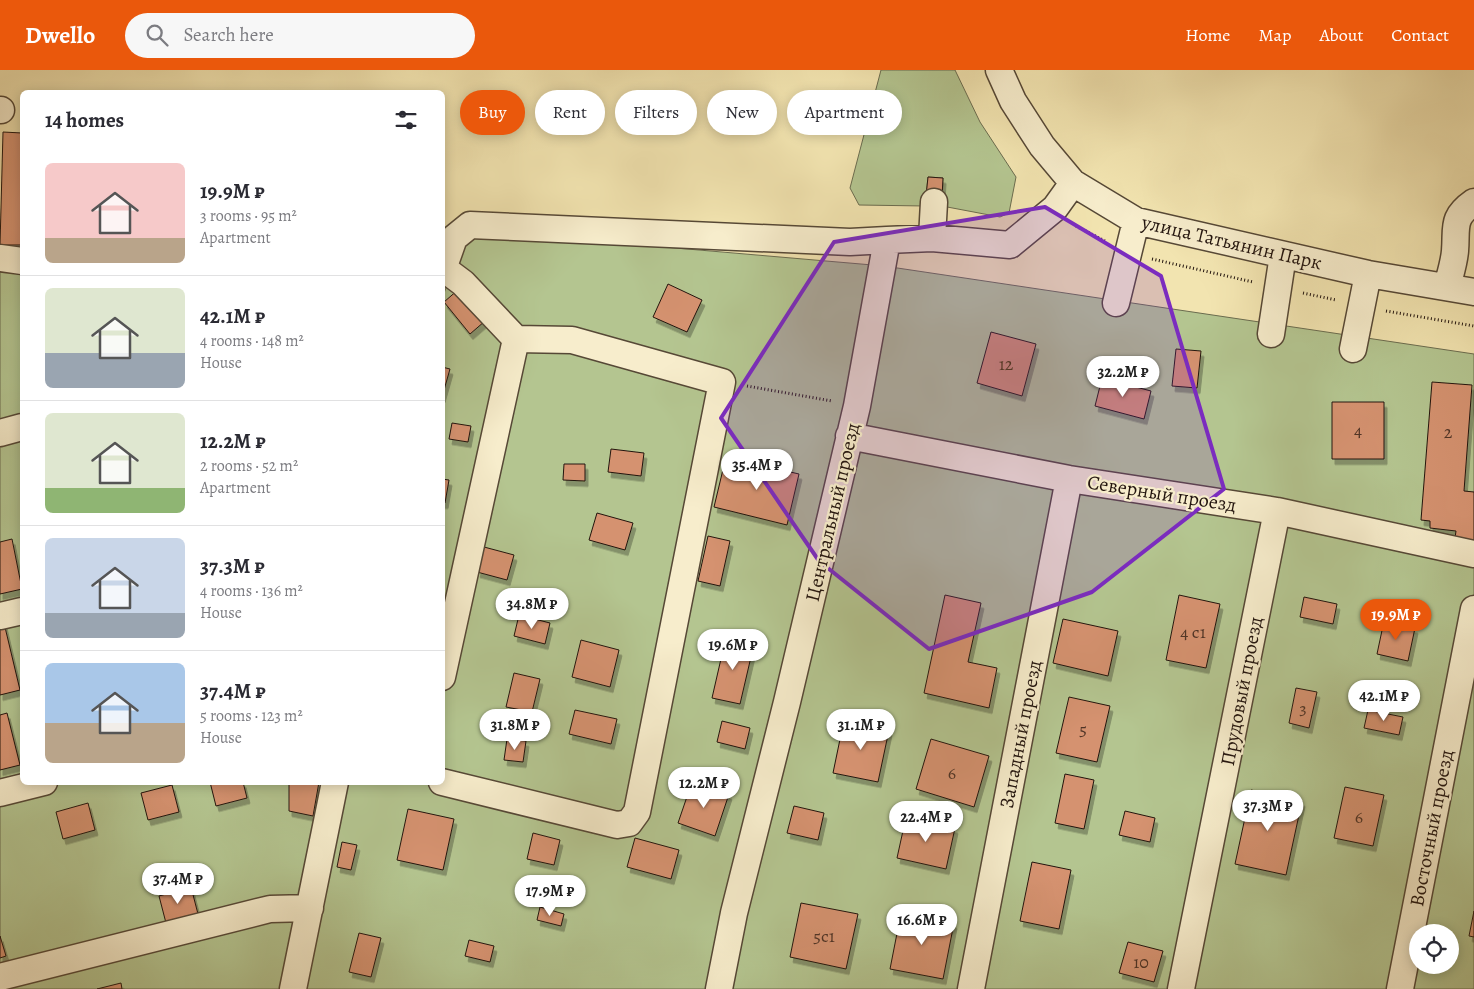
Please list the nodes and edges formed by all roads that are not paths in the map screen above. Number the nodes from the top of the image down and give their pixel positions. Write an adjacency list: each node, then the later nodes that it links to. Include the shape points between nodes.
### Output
1 (999, 70): 2 (street, улица Татьянин Парк, via 1013,101 1042,146)
2 (1073, 183): 5 (street, улица Татьянин Парк); 6 (street, via 1055,208 1010,245)
3 (934, 202): 6 (street)
4 (1474, 202): 14 (street, via 1461,214 1454,228 1455,252)
5 (1136, 221): 8 (street, улица Татьянин Парк); 16 (street)
6 (932, 238): 7 (street)
7 (887, 240): 11 (street, via 850,242 470,225 454,238); 22 (street, Центральный проезд)
8 (1283, 255): 13 (street, улица Татьянин Парк); 17 (street)
9 (0, 258): 10 (street)
10 (20, 261)
11 (445, 264)
12 (445, 271): 18 (street, via 462,283)
13 (1368, 274): 14 (street, улица Татьянин Парк); 19 (street)
14 (1447, 287): 15 (street, улица Татьянин Парк)
15 (1474, 292)
16 (1116, 303)
17 (1271, 334)
18 (516, 339): 29 (street); 30 (street, via 572,340 722,382 637,812 629,822 616,825)
19 (1353, 349)
20 (20, 428): 21 (street)
21 (0, 433)
22 (849, 436): 23 (street, Северный проезд); 37 (street, Центральный проезд, via 734,913)
23 (1069, 479): 24 (street, Северный проезд); 38 (street, Западный проезд)
24 (1277, 511): 25 (street, Северный проезд); 39 (street, Прудовый проезд)
25 (1474, 554)
26 (1474, 609): 40 (street, Восточный проезд)
27 (20, 611): 28 (street)
28 (0, 616)
29 (445, 663)
30 (445, 783)
31 (32, 785): 33 (street)
32 (334, 785): 34 (street)
33 (0, 793)
34 (310, 908): 35 (street, via 270,909); 36 (street)
35 (0, 976)
36 (293, 989)
37 (719, 989)
38 (971, 989)
39 (1182, 989)
40 (1400, 989)

